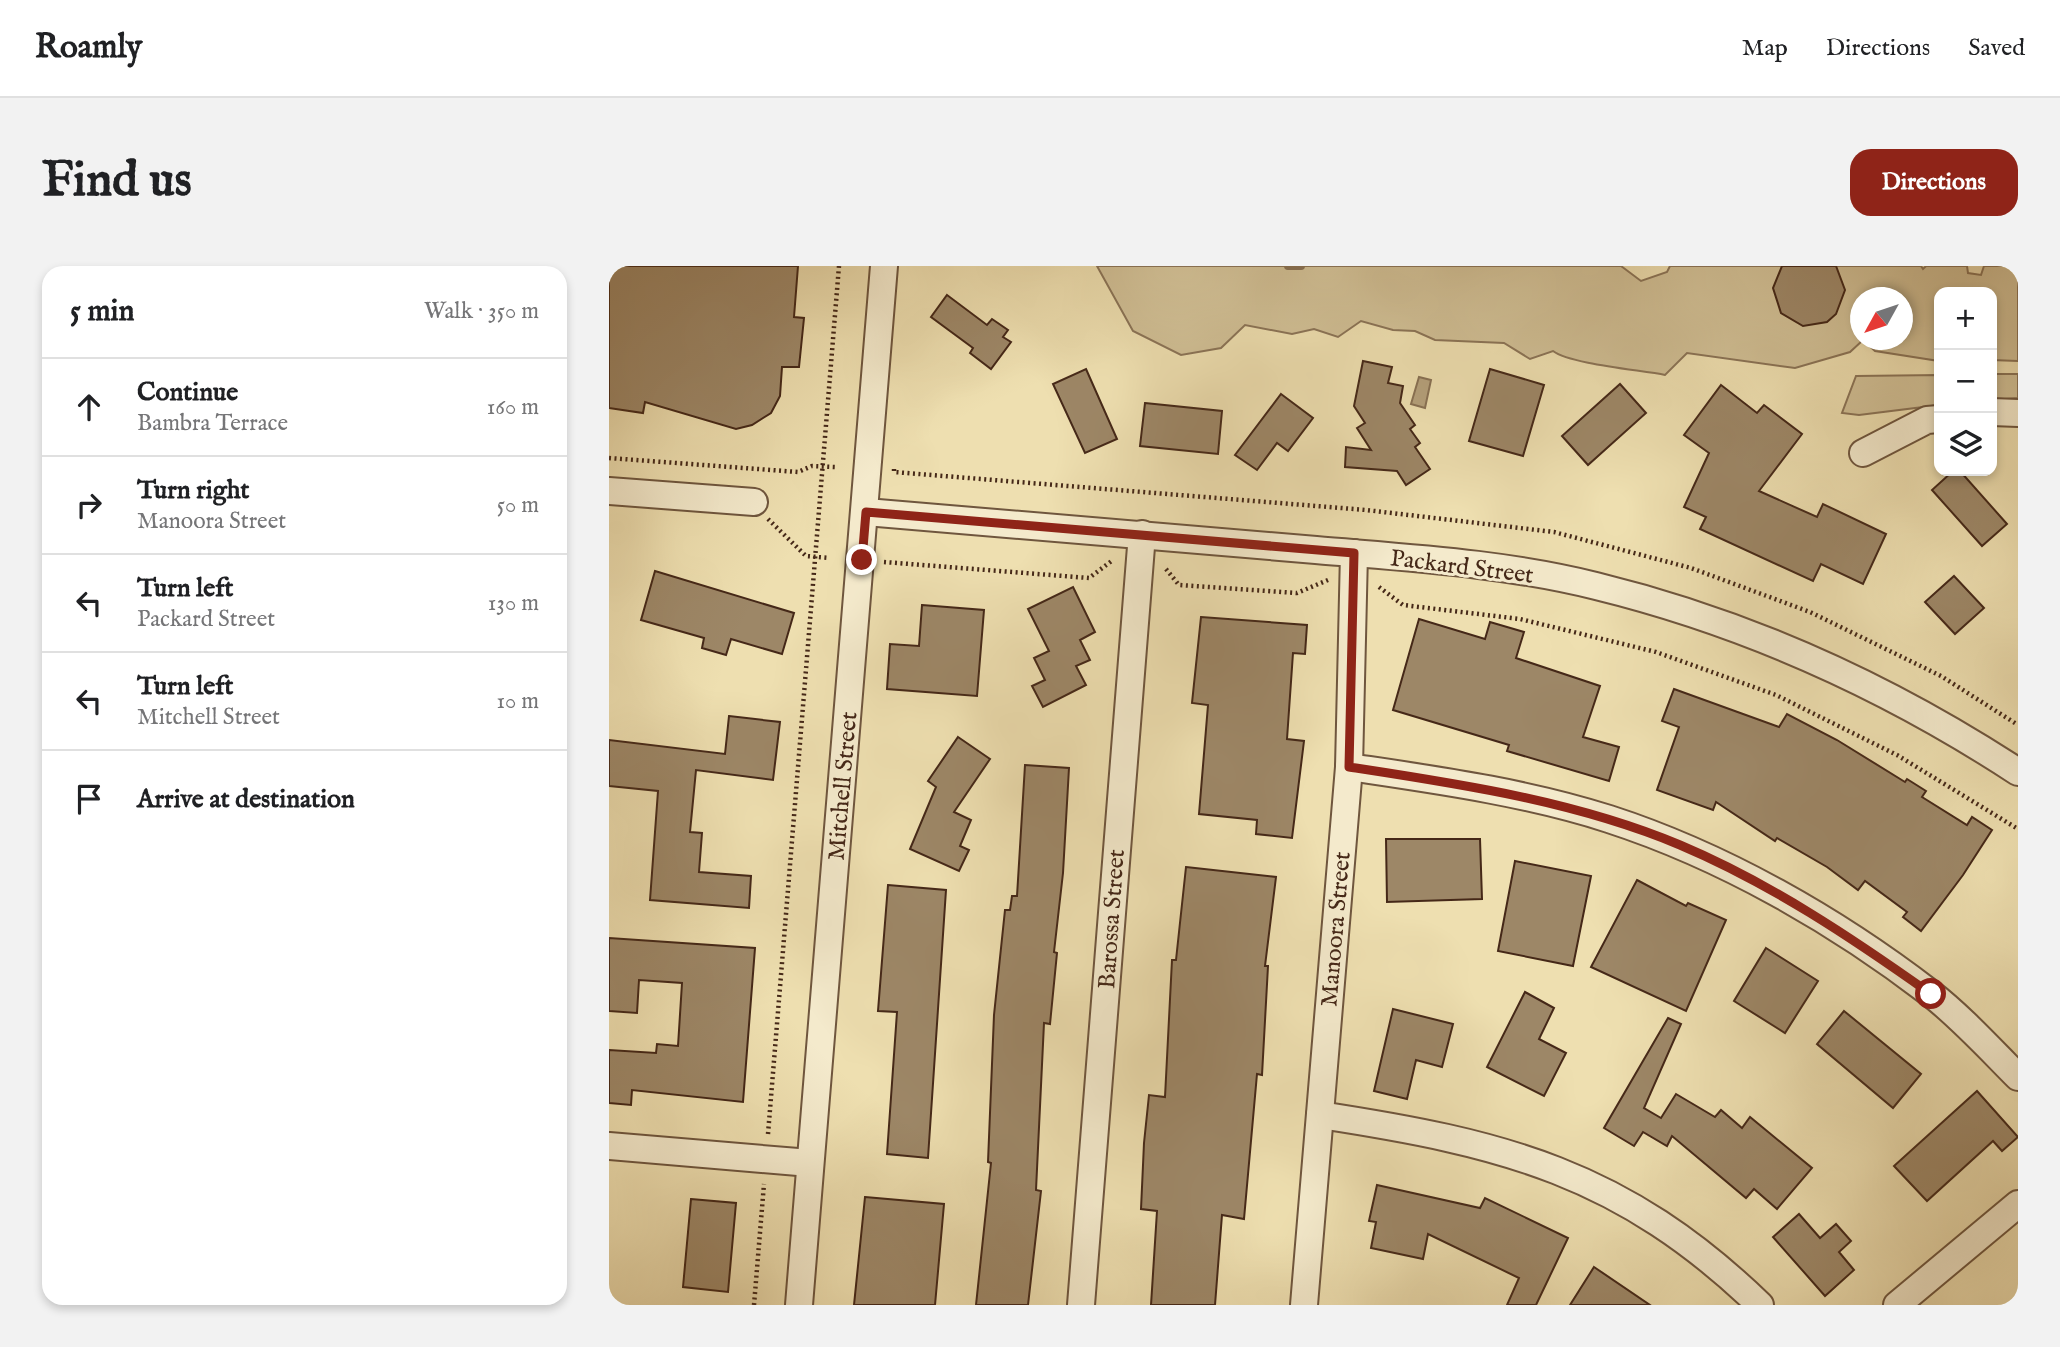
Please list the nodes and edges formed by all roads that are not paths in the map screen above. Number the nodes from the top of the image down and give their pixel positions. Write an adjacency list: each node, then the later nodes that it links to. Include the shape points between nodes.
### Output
1 (884, 266): 8 (street, Mitchell Street)
2 (1997, 412): 3 (street)
3 (2018, 412)
4 (1934, 419): 5 (street)
5 (1863, 453)
6 (609, 491): 7 (street)
7 (754, 502)
8 (866, 512): 9 (street, Packard Street); 16 (street, Mitchell Street)
9 (1142, 534): 10 (street, Packard Street); 19 (street, Barossa Street)
10 (1354, 553): 11 (street, Manoora Street); 12 (street, Packard Street, via 1534,573 1689,612 1856,679 1923,713)
11 (1349, 767): 13 (street, via 1477,787 1608,819 1680,845 1842,931 1931,994); 14 (street, Manoora Street)
12 (2018, 772)
13 (2018, 1077)
14 (1319, 1115): 20 (street, Manoora Street); 21 (street, via 1413,1129 1509,1152 1586,1180 1654,1218 1722,1269)
15 (609, 1146): 16 (street)
16 (810, 1163): 18 (street, Mitchell Street)
17 (2018, 1204): 22 (street)
18 (799, 1305)
19 (1081, 1305)
20 (1304, 1305)
21 (1760, 1305)
22 (1897, 1305)

